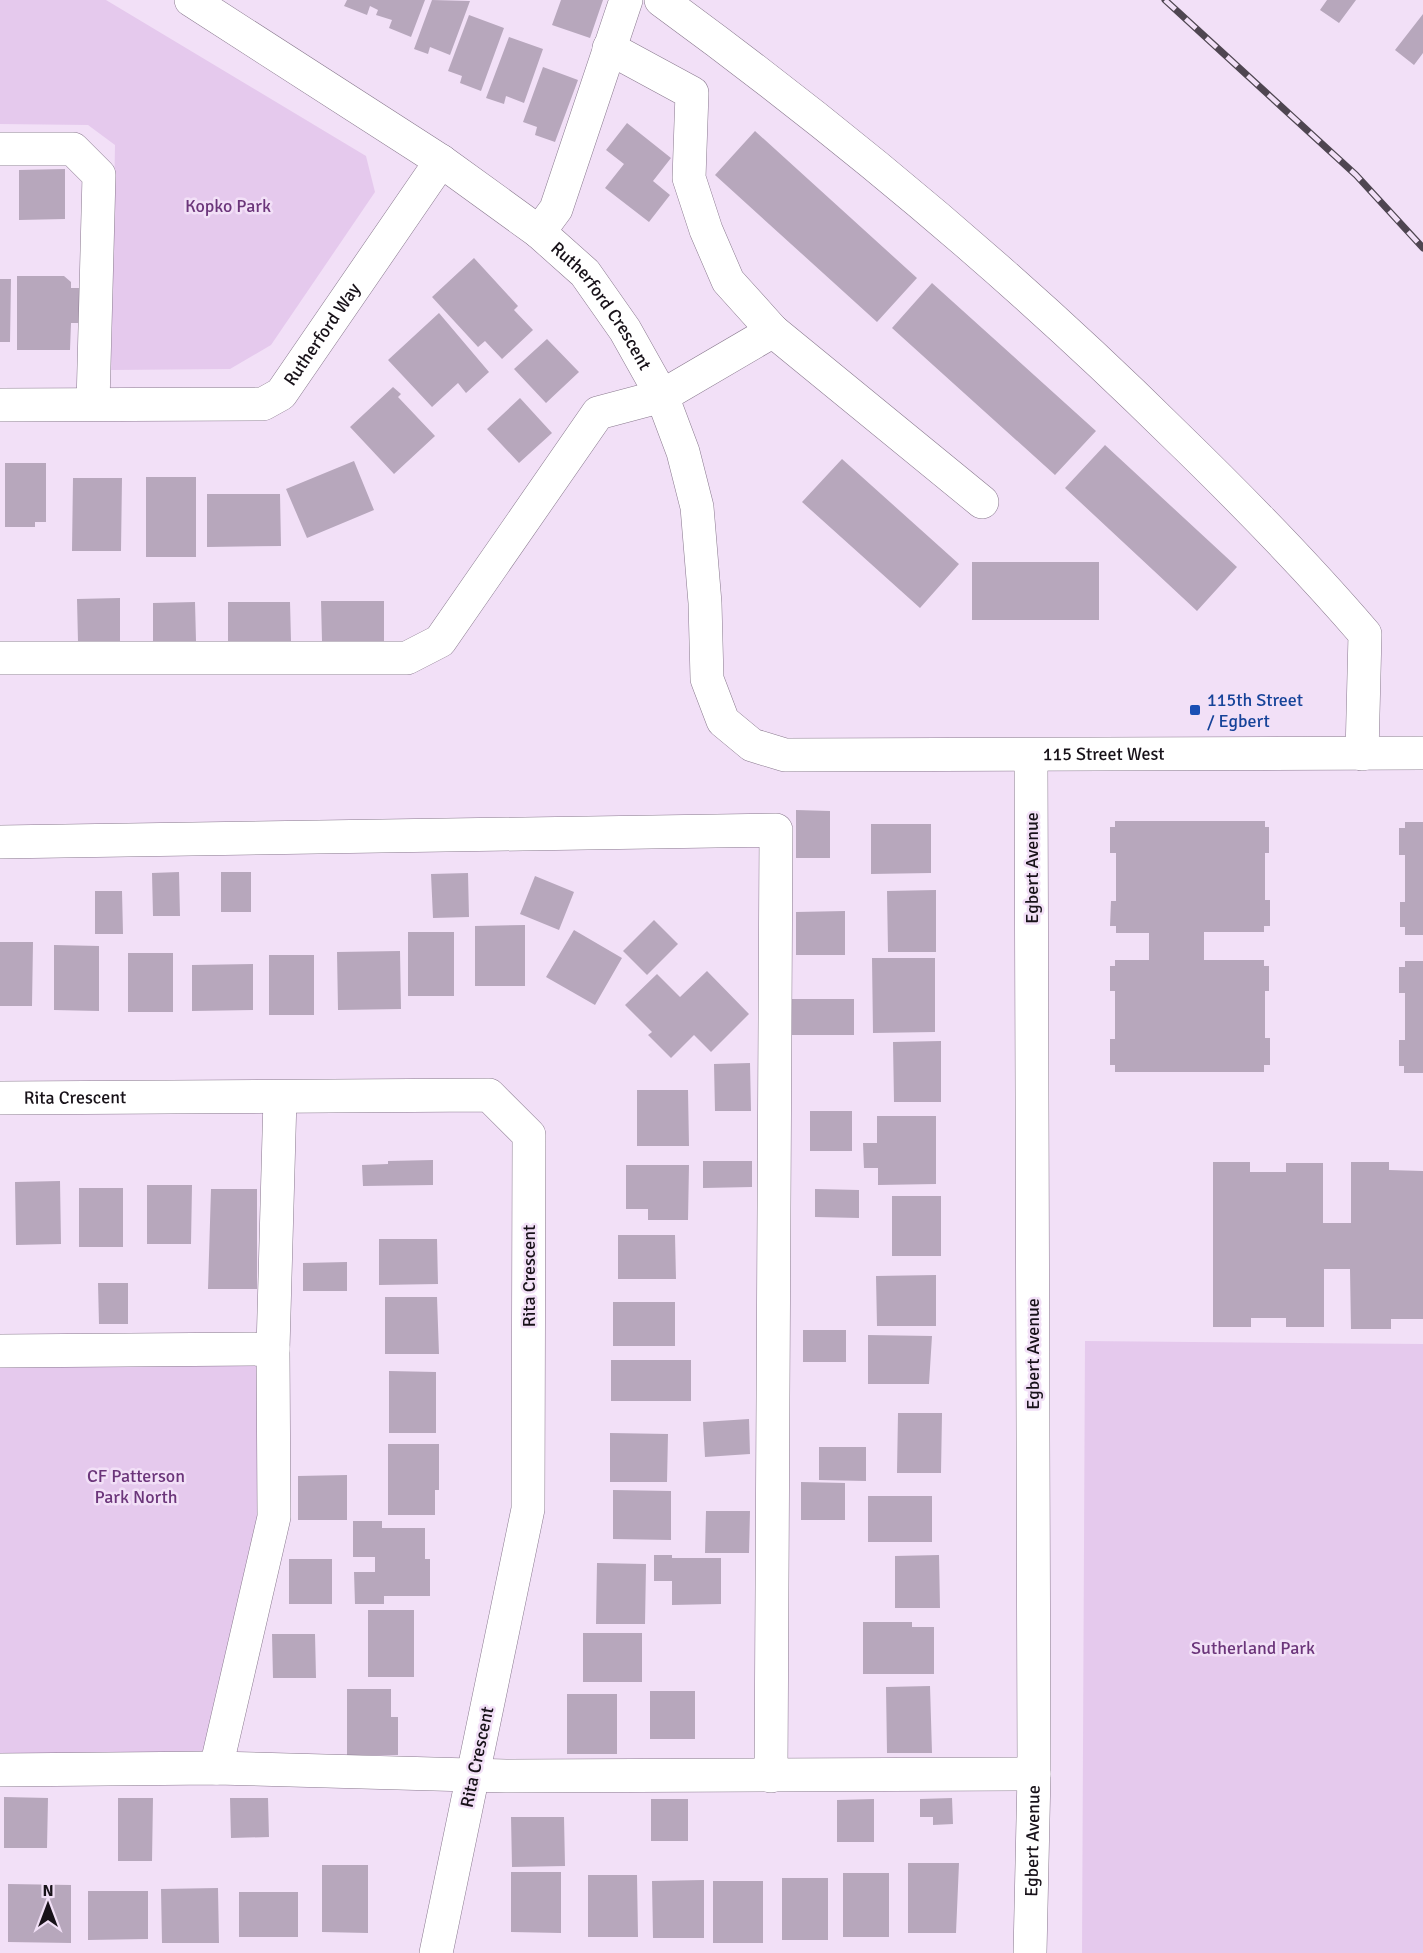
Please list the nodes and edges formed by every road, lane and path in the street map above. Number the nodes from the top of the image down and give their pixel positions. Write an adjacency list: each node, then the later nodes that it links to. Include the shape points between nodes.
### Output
1 (191, 0): 6 (street, Rutherford Crescent)
2 (626, 0): 4 (street)
3 (661, 0): 15 (street, via 816,117 1031,298 1226,485 1332,595 1365,634)
4 (609, 48): 7 (street, via 556,209); 8 (street, via 692,93 689,178 706,230 728,281)
5 (0, 148): 10 (street, via 73,149 99,175)
6 (441, 161): 7 (street, Rutherford Crescent); 10 (street, Rutherford Way, via 281,394 263,404)
7 (539, 232): 9 (street, Rutherford Crescent, via 585,273 625,330)
8 (773, 331): 9 (street); 12 (street)
9 (662, 396): 13 (street, via 597,413 440,640 407,658); 16 (street, Rutherford Crescent, via 683,452 697,507 708,678 723,721 752,745)
10 (93, 404): 11 (street, Rutherford Way)
11 (0, 405)
12 (982, 502)
13 (0, 658)
14 (1423, 753): 15 (street, 115 Street West)
15 (1362, 754): 17 (street, 115 Street West)
16 (785, 755): 17 (street, 115 Street West)
17 (1031, 756): 25 (street, Egbert Avenue)
18 (0, 842): 27 (street, via 776,830)
19 (0, 1098): 20 (street, Rita Crescent)
20 (280, 1098): 21 (street); 26 (street, Rita Crescent, via 489,1095 529,1135 528,1509)
21 (273, 1349): 22 (street); 23 (street, via 274,1517)
22 (0, 1351)
23 (216, 1768): 24 (street); 26 (street)
24 (0, 1770)
25 (1034, 1774): 27 (street); 29 (street, Egbert Avenue)
26 (474, 1775): 27 (street); 28 (street, Rita Crescent)
27 (771, 1776)
28 (436, 1953)
29 (1030, 1953)

